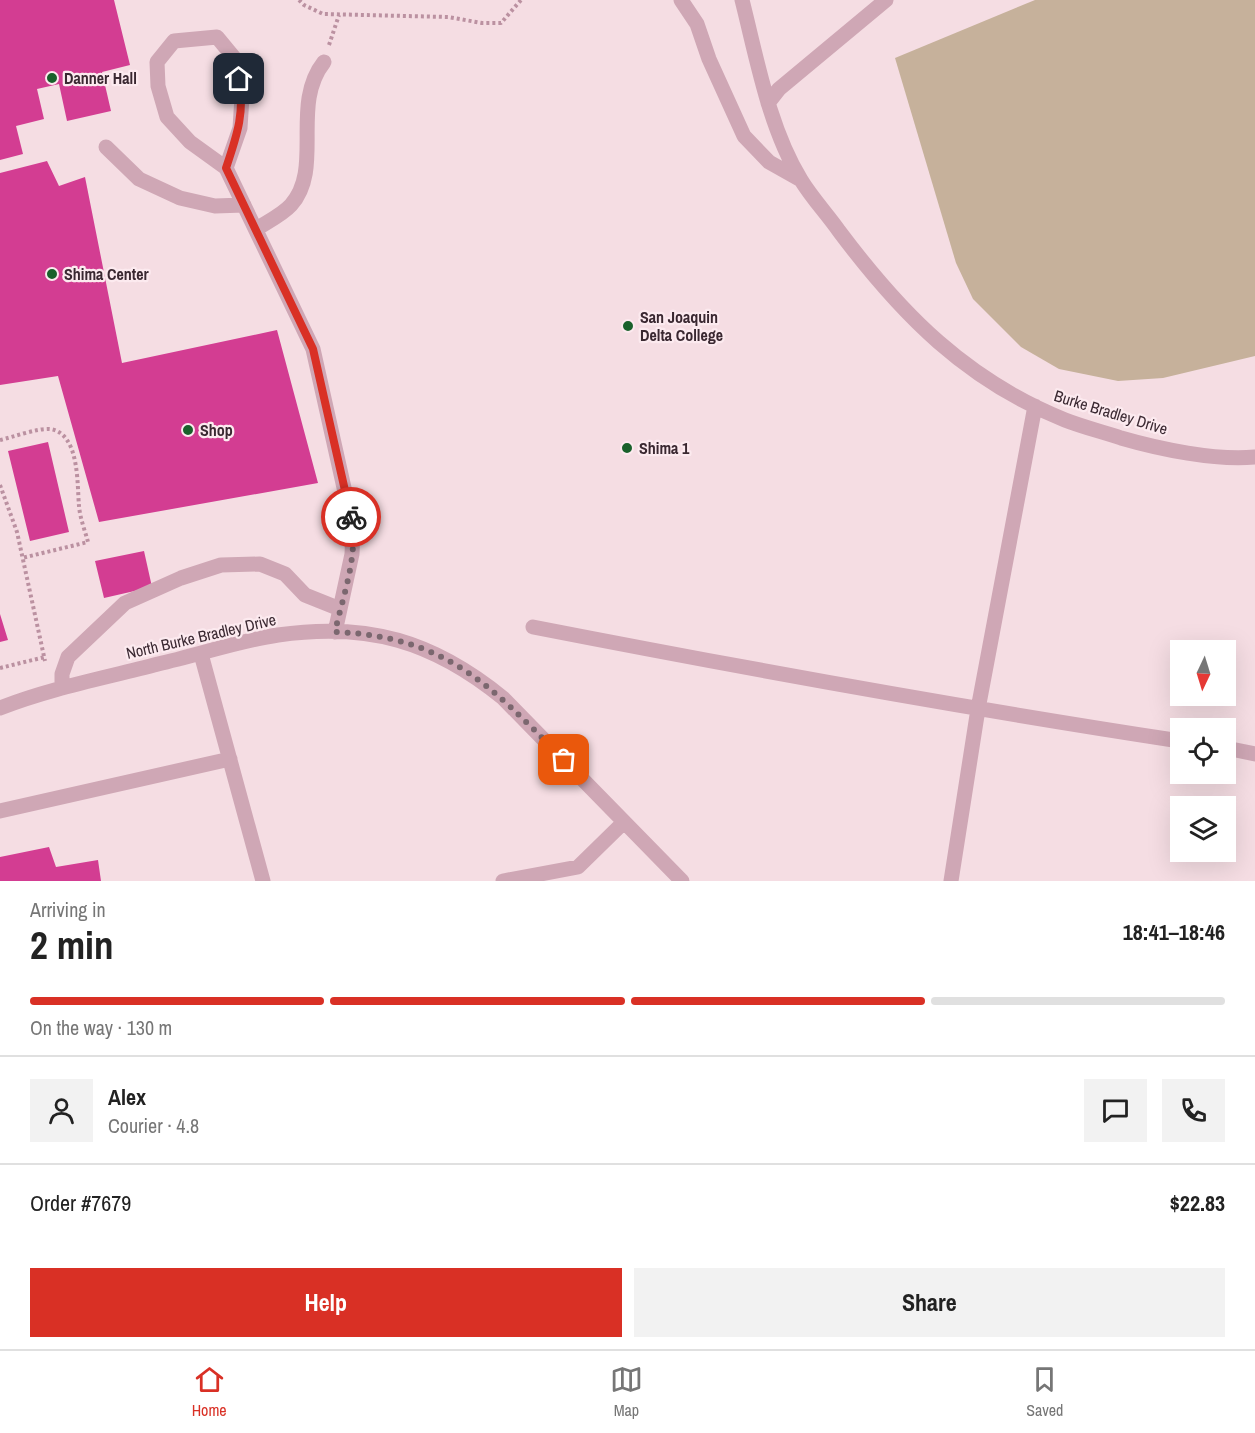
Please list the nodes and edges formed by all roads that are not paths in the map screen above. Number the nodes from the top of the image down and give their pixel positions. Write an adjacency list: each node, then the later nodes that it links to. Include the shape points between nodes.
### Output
1 (681, 0): 8 (street, Burke Bradley Drive, via 697,24 744,136 769,162)
2 (742, 0): 5 (street, Burke Bradley Drive)
3 (886, 0): 5 (street, via 779,89)
4 (324, 62): 10 (street, via 315,74 306,111 303,186 290,206)
5 (768, 103): 8 (street, Burke Bradley Drive)
6 (106, 147): 9 (street, via 139,179 180,198 215,206)
7 (226, 168): 7 (street, via 190,142 167,117 158,86 157,62 174,41 217,37 236,60 242,97 240,128); 9 (street)
8 (801, 180): 11 (street, Burke Bradley Drive, via 901,307 950,354)
9 (244, 205): 10 (street)
10 (256, 229): 13 (street, via 313,349 353,528 352,554)
11 (1035, 406): 12 (street, Burke Bradley Drive, via 1066,421 1144,445 1193,454); 19 (street)
12 (1255, 457)
13 (340, 609): 15 (street); 17 (street, via 305,595 285,574 260,564 221,565 124,603 68,657)
14 (533, 627): 19 (street)
15 (335, 632): 16 (street, North Burke Bradley Drive, via 275,635); 25 (street, North Burke Bradley Drive, via 406,642 479,678)
16 (201, 654): 17 (street, North Burke Bradley Drive); 23 (street)
17 (57, 690): 18 (street, North Burke Bradley Drive)
18 (0, 708)
19 (978, 709): 20 (street); 29 (street)
20 (1170, 739)
21 (1236, 750): 22 (street)
22 (1255, 754)
23 (230, 759): 24 (street); 26 (street)
24 (0, 812)
25 (624, 822): 27 (street, via 578,867); 28 (street, North Burke Bradley Drive)
26 (263, 881)
27 (502, 881)
28 (682, 881)
29 (951, 881)

